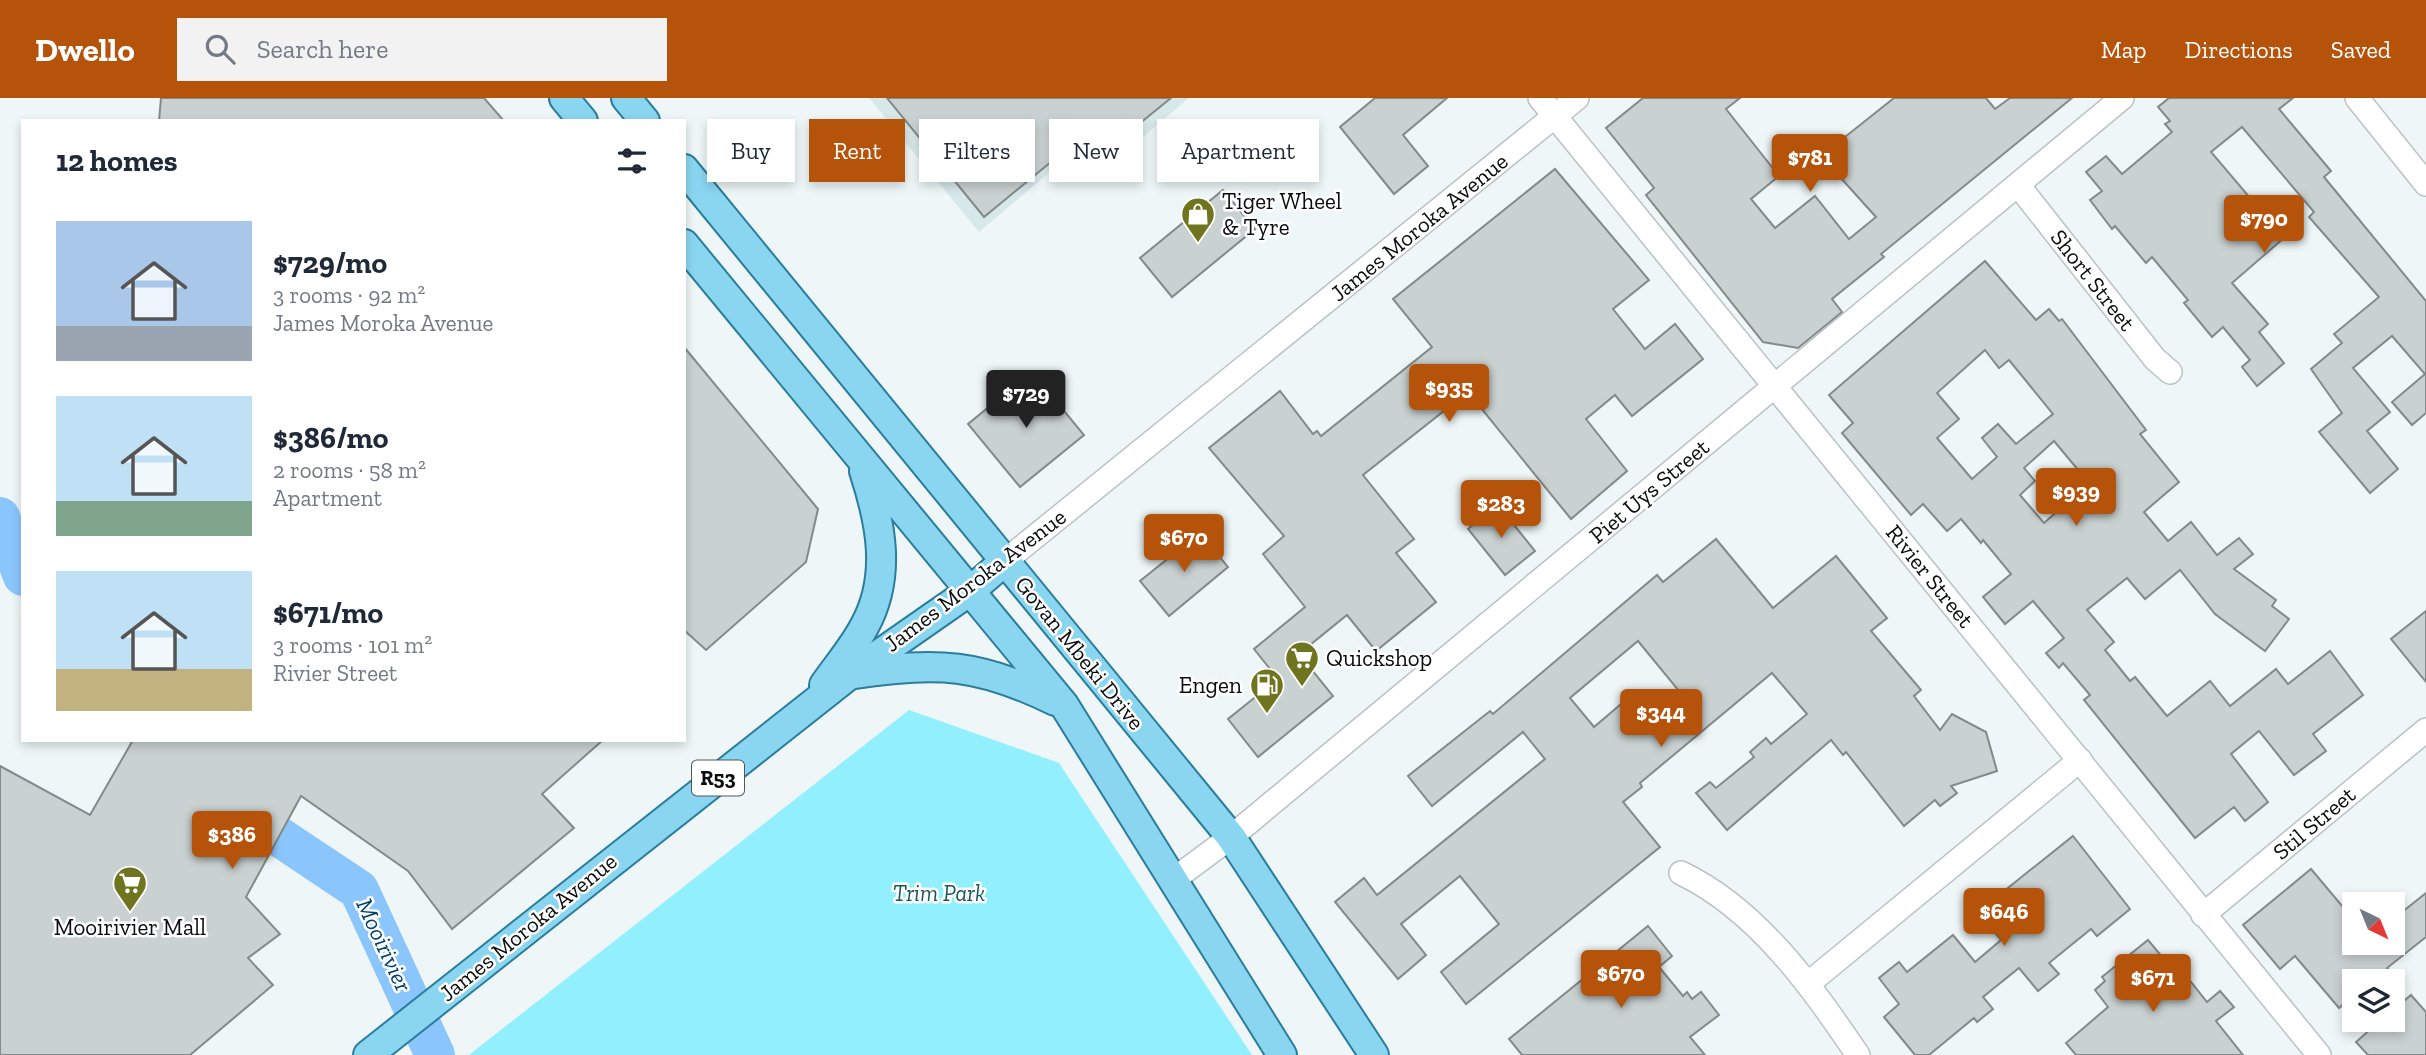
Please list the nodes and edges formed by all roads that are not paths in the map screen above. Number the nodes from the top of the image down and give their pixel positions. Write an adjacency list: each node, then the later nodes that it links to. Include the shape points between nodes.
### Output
1 (564, 98): 7 (main road)
2 (626, 98): 8 (main road)
3 (1577, 98): 6 (street, James Moroka Avenue)
4 (2122, 98): 11 (street, Piet Uys Street)
5 (2357, 98): 10 (street)
6 (1548, 107): 14 (street, Rivier Street); 16 (street, James Moroka Avenue)
7 (581, 119)
8 (643, 119)
9 (686, 171): 16 (main road, Govan Mbeki Drive)
10 (2426, 184)
11 (2018, 185): 13 (street, Short Street); 14 (street, Piet Uys Street)
12 (686, 246): 15 (main road, Govan Mbeki Drive)
13 (2170, 372)
14 (1776, 387): 22 (street, Rivier Street); 23 (street, Piet Uys Street)
15 (859, 456): 17 (main road, Govan Mbeki Drive); 20 (main road, via 880,530 882,564 876,602 864,629)
16 (1005, 561): 17 (main road, James Moroka Avenue / R53); 23 (main road, Govan Mbeki Drive)
17 (970, 591): 18 (main road, James Moroka Avenue / R53); 19 (main road, Govan Mbeki Drive)
18 (848, 676): 19 (main road, via 902,667 959,667 1023,685); 20 (main road, James Moroka Avenue / R53)
19 (1064, 705): 25 (main road, Govan Mbeki Drive)
20 (807, 710): 28 (main road, James Moroka Avenue / R53)
21 (2426, 730): 26 (street, Stil Street)
22 (2080, 760): 26 (street, Rivier Street); 27 (street)
23 (1231, 837): 25 (street, Piet Uys Street); 30 (main road, Govan Mbeki Drive)
24 (1681, 873): 27 (street, via 1734,905)
25 (1173, 880): 29 (main road, Govan Mbeki Drive)
26 (2203, 915): 32 (street, Rivier Street)
27 (1809, 983): 31 (street)
28 (368, 1055)
29 (1282, 1055)
30 (1374, 1055)
31 (1858, 1055)
32 (2319, 1055)

